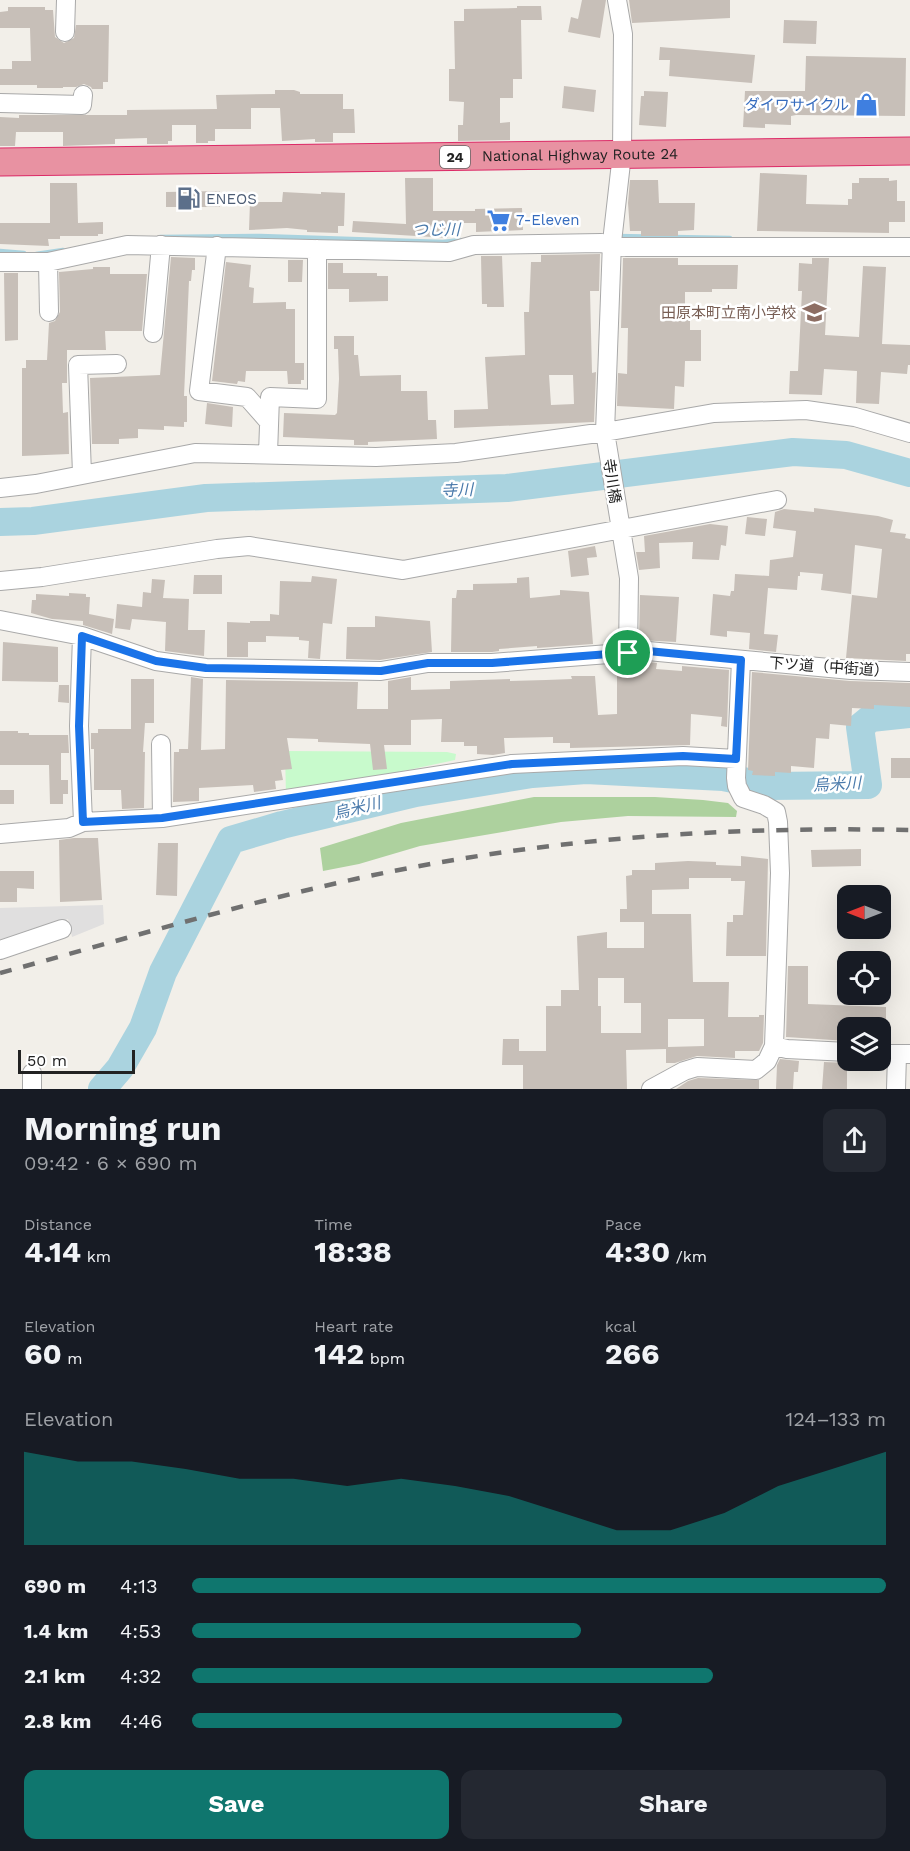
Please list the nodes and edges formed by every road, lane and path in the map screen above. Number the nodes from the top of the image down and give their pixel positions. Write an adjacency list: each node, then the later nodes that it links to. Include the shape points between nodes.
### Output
1 (66, 0): 3 (street)
2 (617, 0): 7 (street, 寺川橋, via 623,33)
3 (65, 32)
4 (83, 95): 5 (street, via 82,105)
5 (0, 103)
6 (910, 151): 7 (highway, National Highway Route 24 / 24)
7 (622, 154): 8 (highway, National Highway Route 24 / 24); 9 (street, 寺川橋)
8 (0, 162)
9 (612, 240): 12 (street); 13 (street, via 474,244 449,252); 21 (street, 寺川橋)
10 (161, 245): 11 (street); 15 (street, via 127,245); 17 (street)
11 (217, 246): 13 (street); 19 (street, via 199,391 247,396)
12 (910, 248)
13 (317, 249): 19 (street, via 317,399 270,397)
14 (0, 262): 15 (street)
15 (48, 262): 16 (street)
16 (49, 312)
17 (153, 333)
18 (117, 364): 23 (street, via 78,365)
19 (269, 422): 22 (street)
20 (910, 433): 21 (street, via 855,417 773,409 714,413)
21 (605, 435): 22 (street, via 456,453 376,457); 26 (street, 寺川橋)
22 (268, 454): 23 (street, via 195,453)
23 (82, 474): 24 (street)
24 (0, 488)
25 (777, 500): 26 (street)
26 (620, 527): 27 (street, via 402,570 249,546); 30 (street, 寺川橋, via 629,578)
27 (0, 581)
28 (0, 620): 29 (street, 下ツ道（中街道）)
29 (82, 636): 30 (street, 下ツ道（中街道）, via 156,661 206,668 381,671 428,663 492,663); 36 (street, via 79,726)
30 (628, 653): 31 (street, 下ツ道（中街道）, via 648,651)
31 (741, 660): 32 (street, 下ツ道（中街道）); 34 (street)
32 (910, 672)
33 (161, 744): 35 (street)
34 (736, 759): 35 (street, via 683,756 512,764); 40 (street, via 737,786 743,798 776,812 778,822)
35 (162, 818): 36 (street)
36 (83, 822): 37 (street, via 69,828)
37 (0, 834)
38 (62, 929): 39 (street)
39 (0, 950)
40 (774, 1046): 41 (street); 43 (street, via 767,1061 756,1070 697,1067)
41 (837, 1051)
42 (896, 1054): 44 (street)
43 (651, 1089)
44 (897, 1089)

